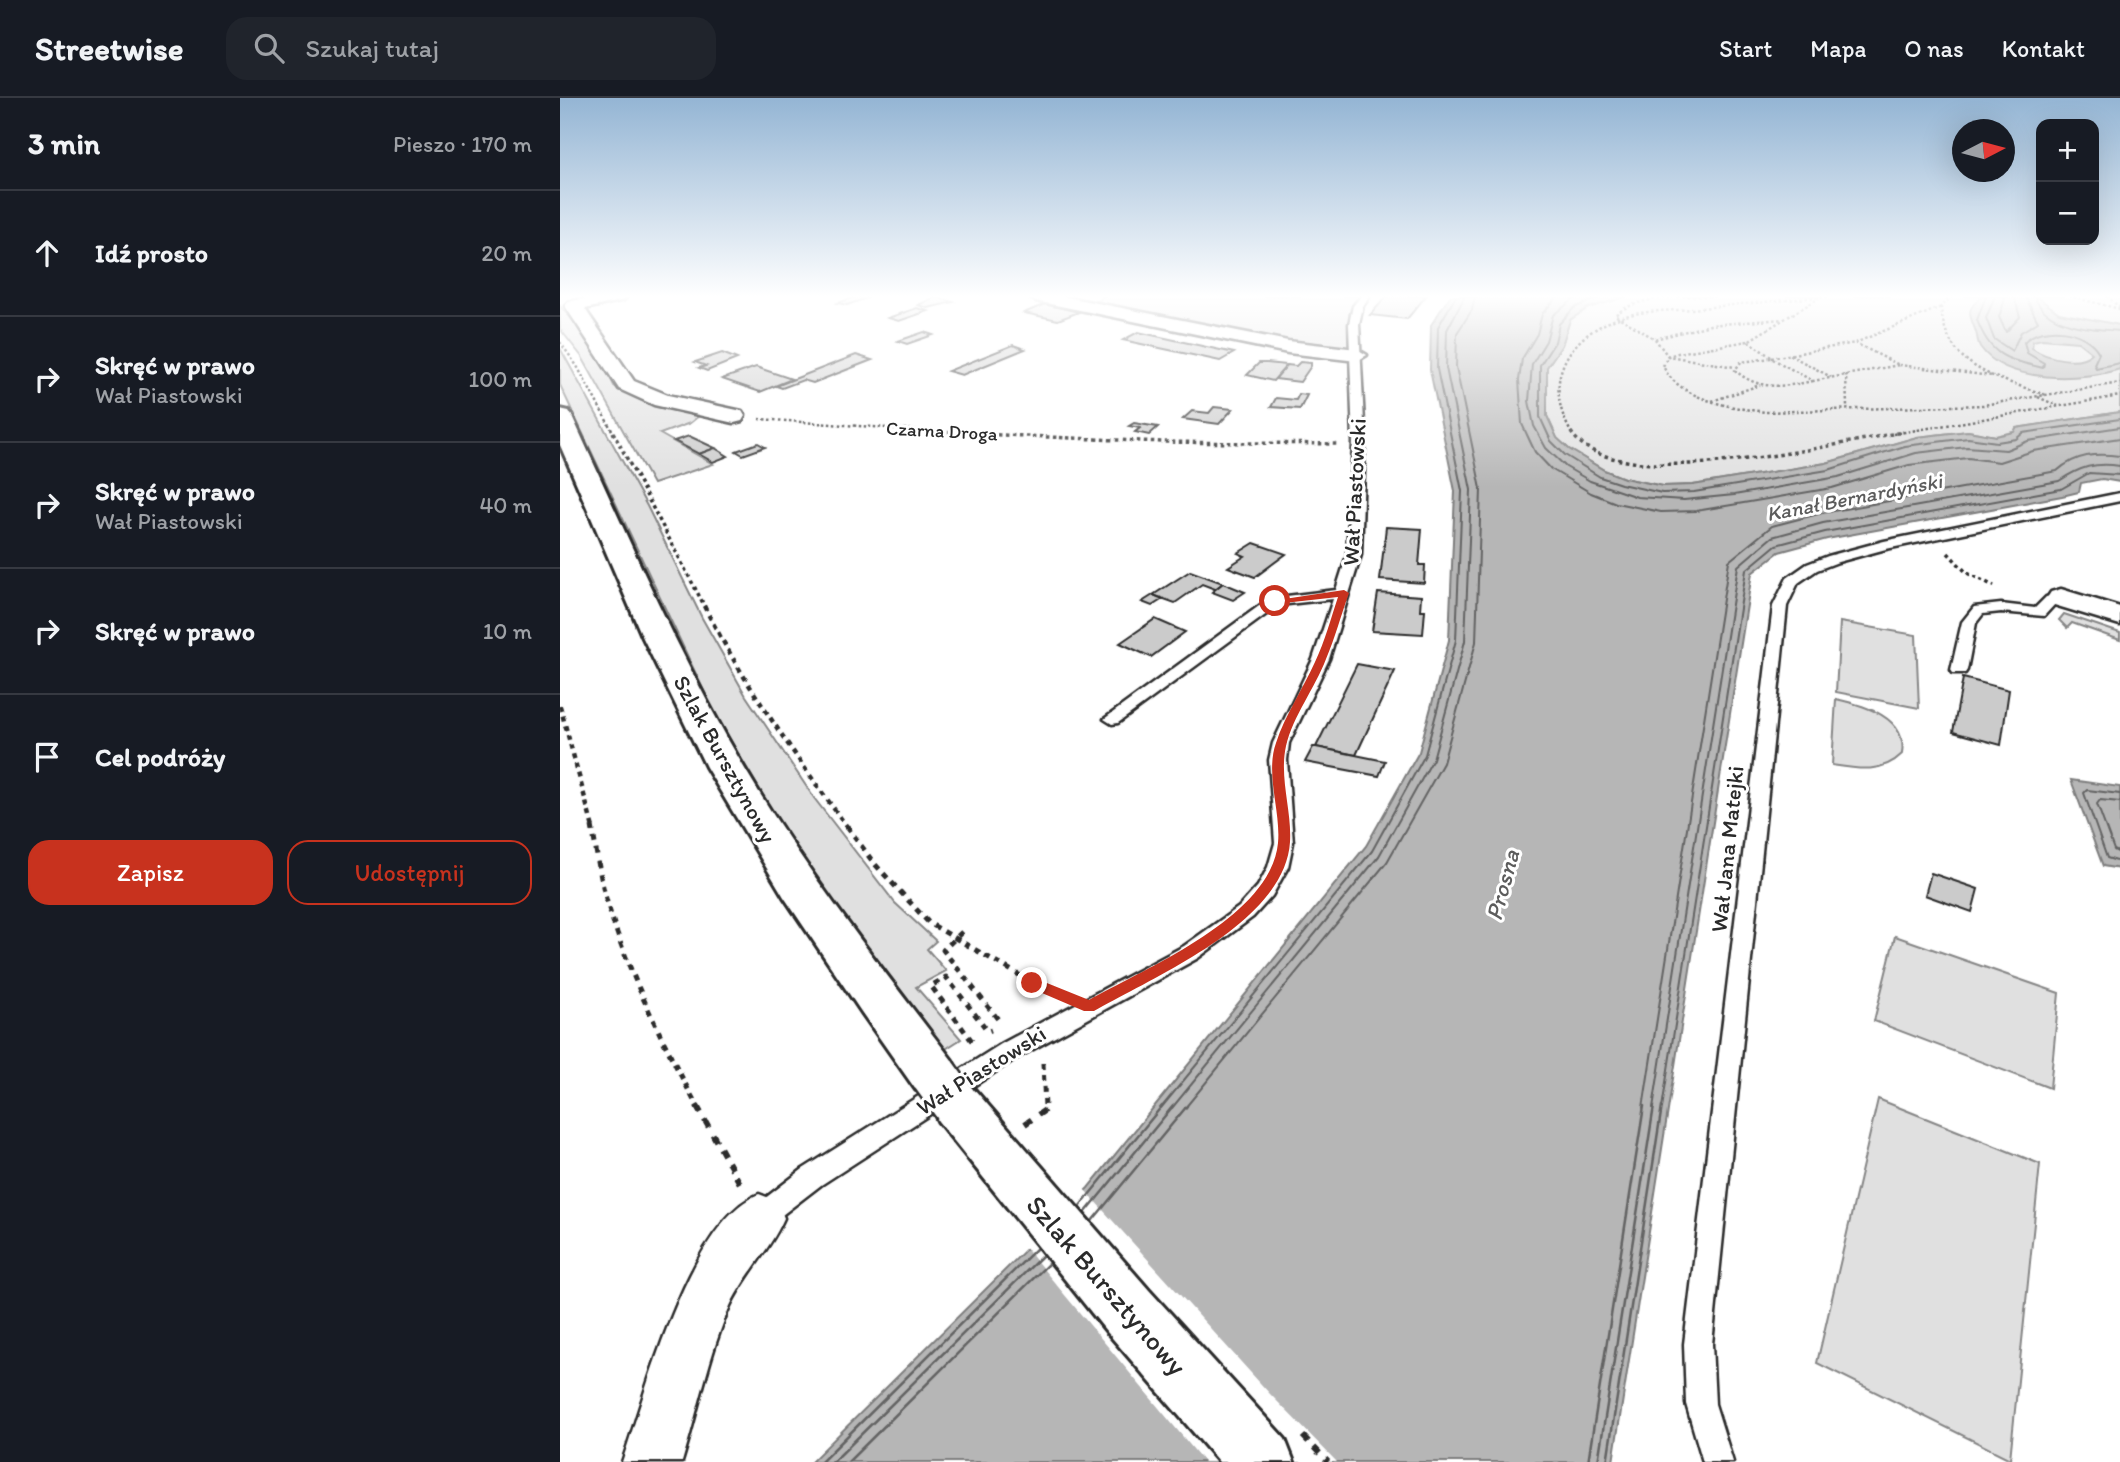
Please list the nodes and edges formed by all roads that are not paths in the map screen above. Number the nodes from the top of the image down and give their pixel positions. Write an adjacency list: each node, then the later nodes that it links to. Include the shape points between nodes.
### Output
1 (609, 360): 4 (street, via 626,385 662,400)
2 (1357, 360): 6 (lane, Wał Piastowski, via 1354,555)
3 (560, 416): 13 (main road, Szlak Bursztynowy, via 725,767 833,937 1016,1149 1128,1311)
4 (734, 416)
5 (2120, 497): 14 (lane, Wał Jana Matejki, via 1858,551 1812,566 1792,581 1780,606 1698,1344 1697,1395 1704,1430)
6 (1344, 593): 10 (lane, via 1275,601); 11 (lane, Wał Piastowski, via 1321,659 1281,743 1278,760 1284,843 1265,891 1221,932 1009,1051 812,1177)
7 (2054, 602): 8 (street); 9 (lane, via 2039,613 1979,610 1969,622)
8 (2120, 616)
9 (1958, 670)
10 (1112, 719)
11 (760, 1218): 12 (street, Wał Piastowski, via 730,1256 706,1298)
12 (652, 1462)
13 (1262, 1462)
14 (1718, 1462)

